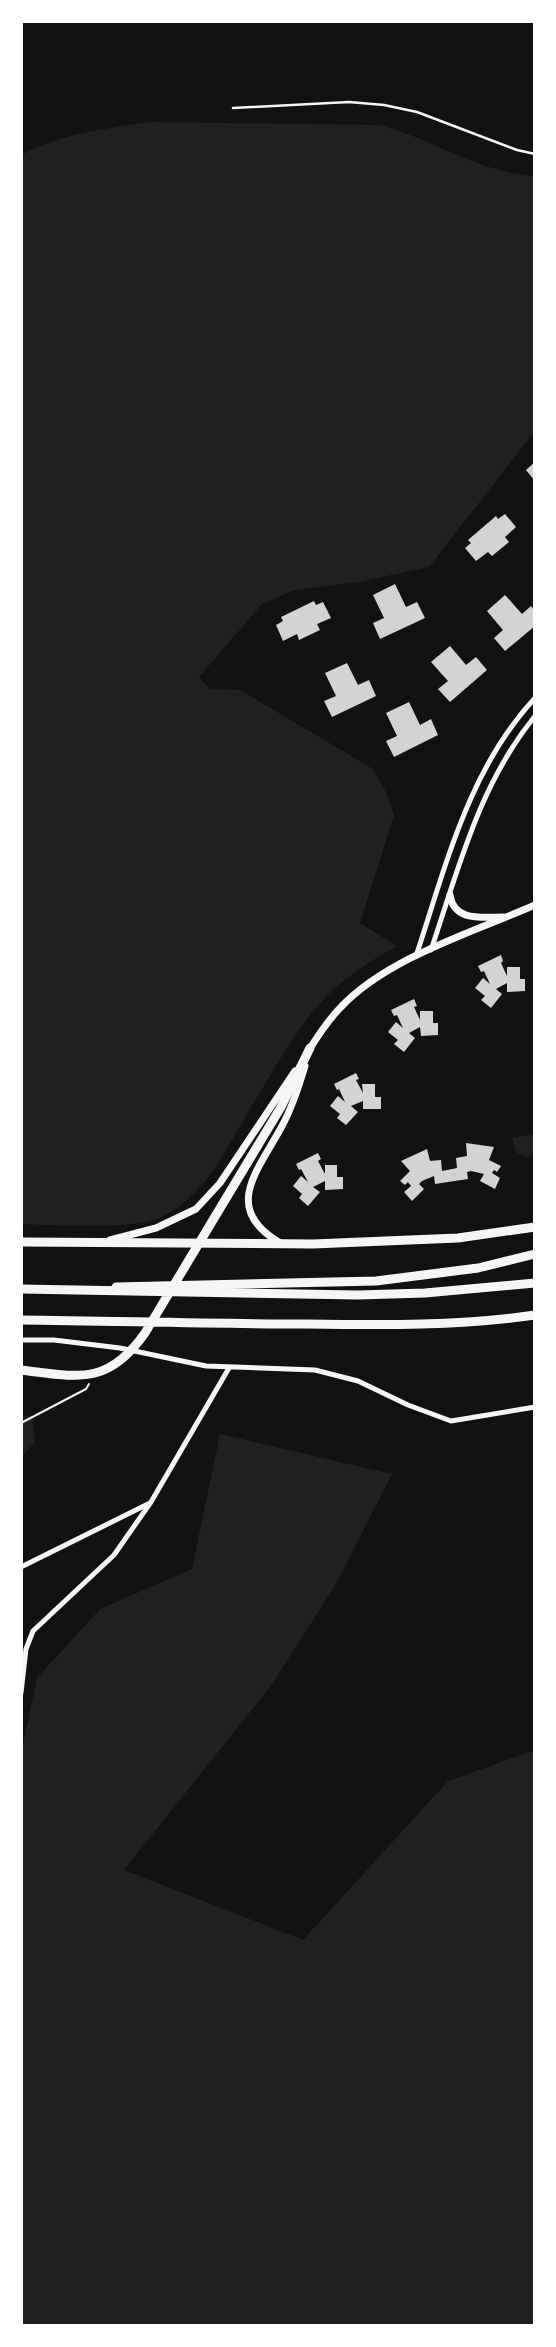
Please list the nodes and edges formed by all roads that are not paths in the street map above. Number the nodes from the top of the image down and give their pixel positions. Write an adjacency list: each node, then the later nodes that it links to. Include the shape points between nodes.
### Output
1 (233, 108): 2 (lane, via 384,104)
2 (535, 154)
3 (535, 698): 9 (street, via 479,778)
4 (535, 716): 5 (street, via 490,784)
5 (450, 895): 7 (street, via 463,915); 8 (street)
6 (535, 905): 7 (street)
7 (508, 917): 8 (street)
8 (431, 950): 9 (street)
9 (416, 956): 10 (street, via 356,993)
10 (310, 1048): 12 (street, via 220,1183 196,1209 156,1228); 14 (street, via 290,1110 255,1173 247,1200 260,1228); 23 (main road, via 281,1107 130,1353 112,1367 92,1374)
11 (535, 1227): 14 (main road, via 458,1238)
12 (106, 1241): 13 (main road); 14 (main road)
13 (21, 1242)
14 (282, 1244)
15 (535, 1254): 18 (main road, via 478,1268 376,1281)
16 (535, 1283): 18 (main road, via 358,1295)
17 (21, 1289): 18 (main road)
18 (63, 1290)
19 (535, 1315): 20 (main road, via 388,1324)
20 (21, 1320)
21 (21, 1340): 22 (street, via 120,1348)
22 (229, 1368): 24 (street, via 294,1367 339,1375 451,1421); 25 (street)
23 (21, 1370)
24 (535, 1407)
25 (150, 1502): 26 (street); 27 (street, via 114,1555 33,1631)
26 (21, 1567)
27 (21, 1693)

